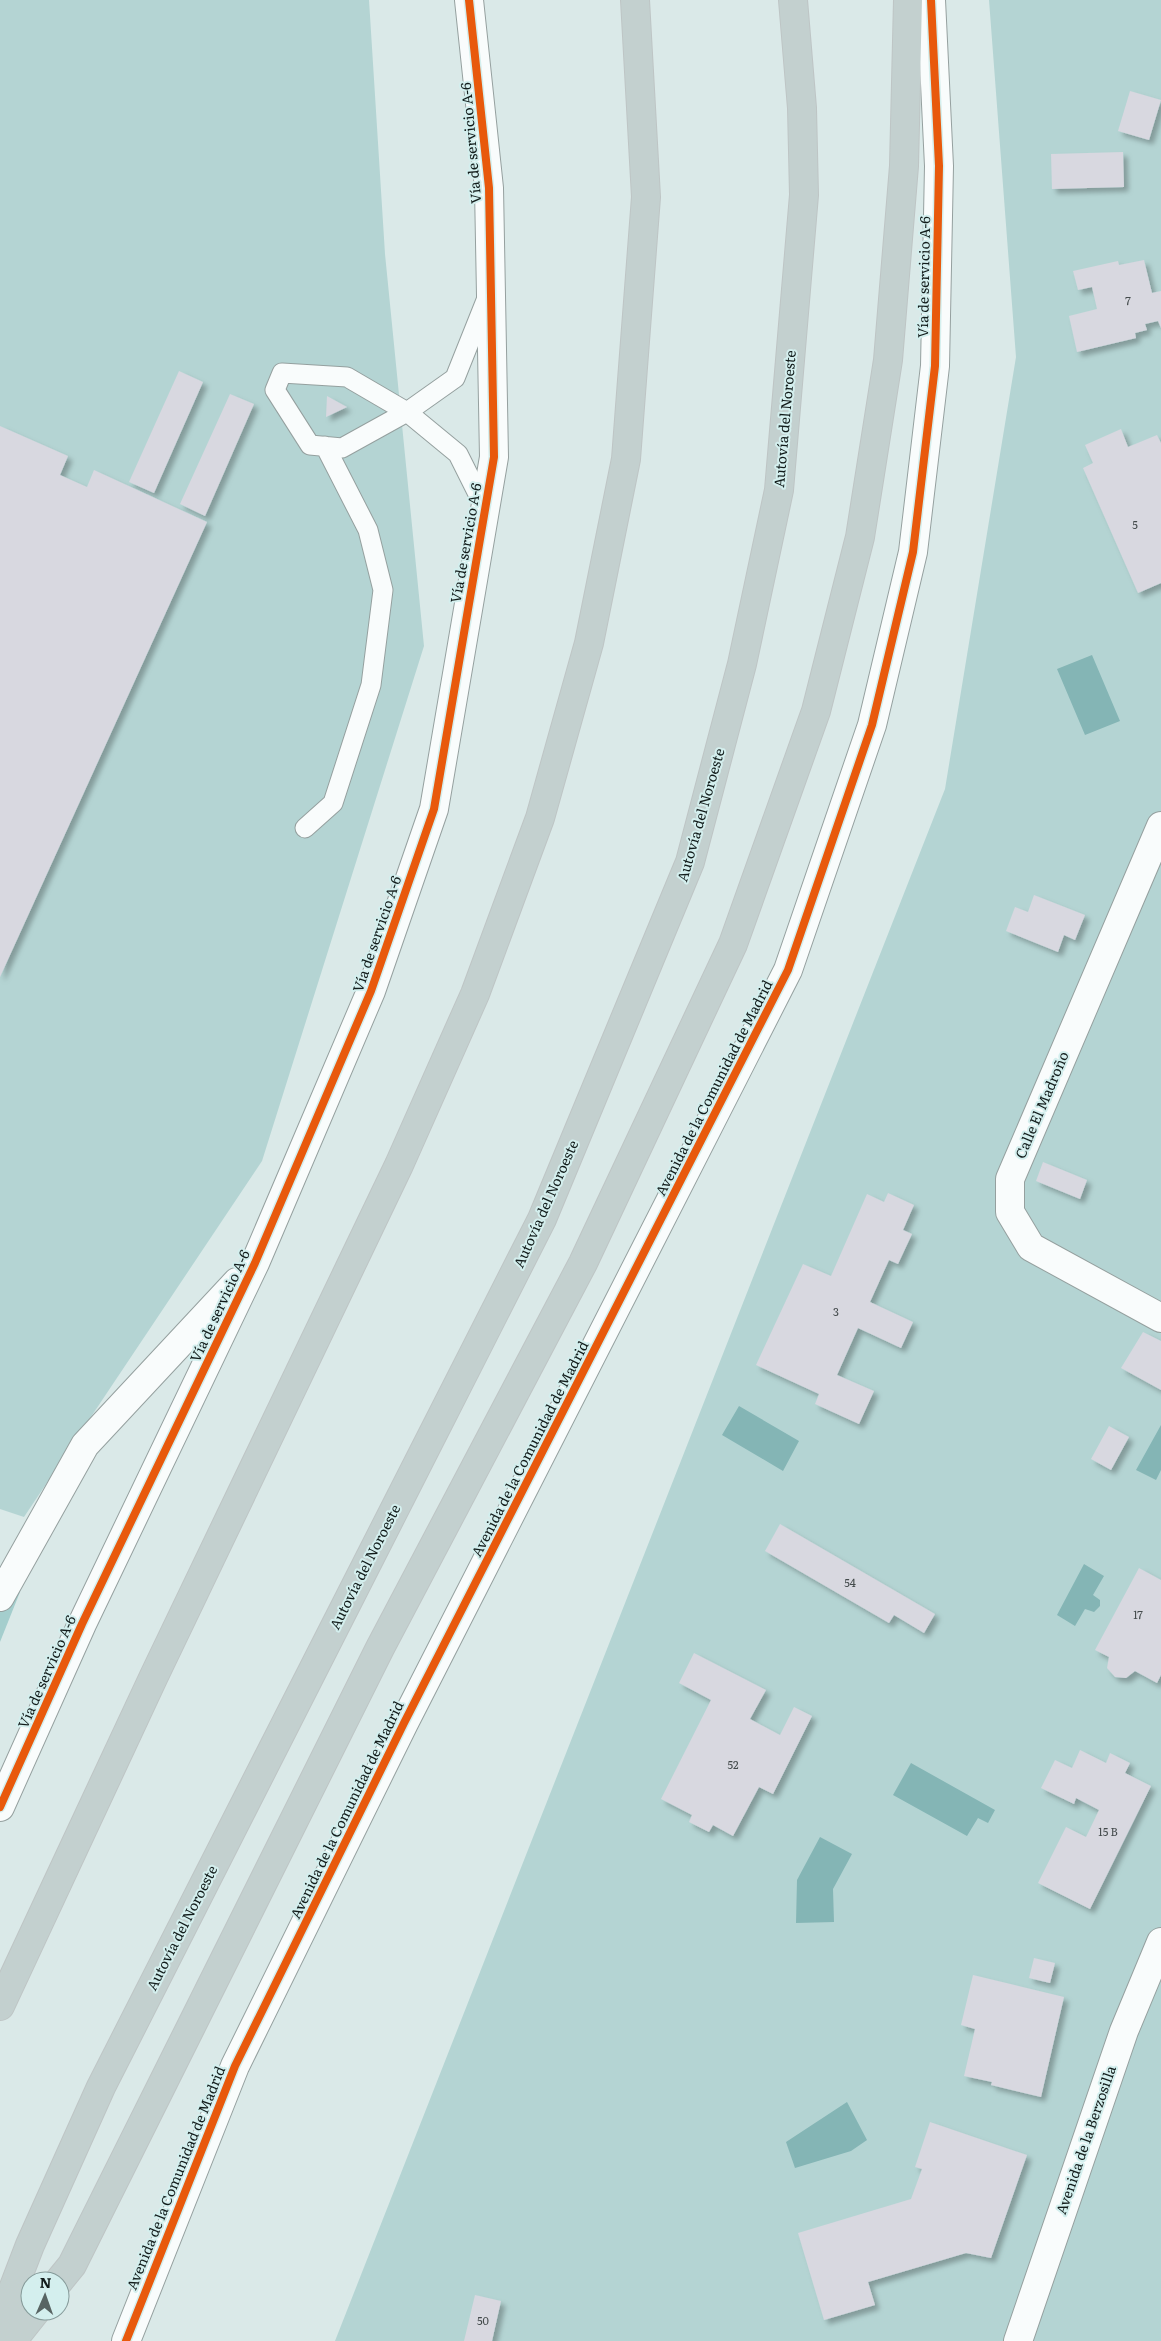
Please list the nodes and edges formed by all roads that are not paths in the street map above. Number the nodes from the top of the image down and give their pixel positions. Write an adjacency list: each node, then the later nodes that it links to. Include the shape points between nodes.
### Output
1 (469, 0): 6 (street, Vía de servicio A-6, via 489,188)
2 (635, 0): 18 (highway, via 646,197 626,459 589,643 540,818 475,994 399,1166 158,1667)
3 (793, 0): 21 (highway, Autovía del Noroeste, via 802,108 804,195 779,490 742,664 690,862 542,1219 101,2088 30,2245)
4 (908, 0): 19 (highway, via 904,166 888,350 860,537 816,711 733,944 583,1263 380,1648)
5 (931, 0): 10 (street, Vía de servicio A-6, via 939,166 935,366)
6 (491, 288): 7 (lane, via 455,378); 9 (street, Vía de servicio A-6, via 494,457)
7 (407, 412): 8 (lane, via 342,448); 8 (lane, via 347,377 282,373 275,390 310,445); 9 (lane, via 458,454)
8 (325, 446): 12 (lane, via 368,530 382,590 371,685 334,803)
9 (485, 508): 13 (street, Vía de servicio A-6, via 434,809 371,991)
10 (912, 552): 23 (street, Avenida de la Comunidad de Madrid, via 872,725 788,970 404,1723 239,2057)
11 (1161, 826): 14 (street, Calle El Madroño, via 1010,1179 1010,1212 1031,1247)
12 (304, 828)
13 (255, 1263): 15 (street, via 85,1445); 16 (street, Vía de servicio A-6, via 86,1615)
14 (1161, 1318)
15 (0, 1597)
16 (0, 1807)
17 (1161, 1942): 24 (street, Avenida de la Berzosilla, via 1124,2031)
18 (0, 2006)
19 (67, 2271)
20 (28, 2321): 22 (highway)
21 (0, 2323)
22 (12, 2341)
23 (126, 2341)
24 (1018, 2341)

